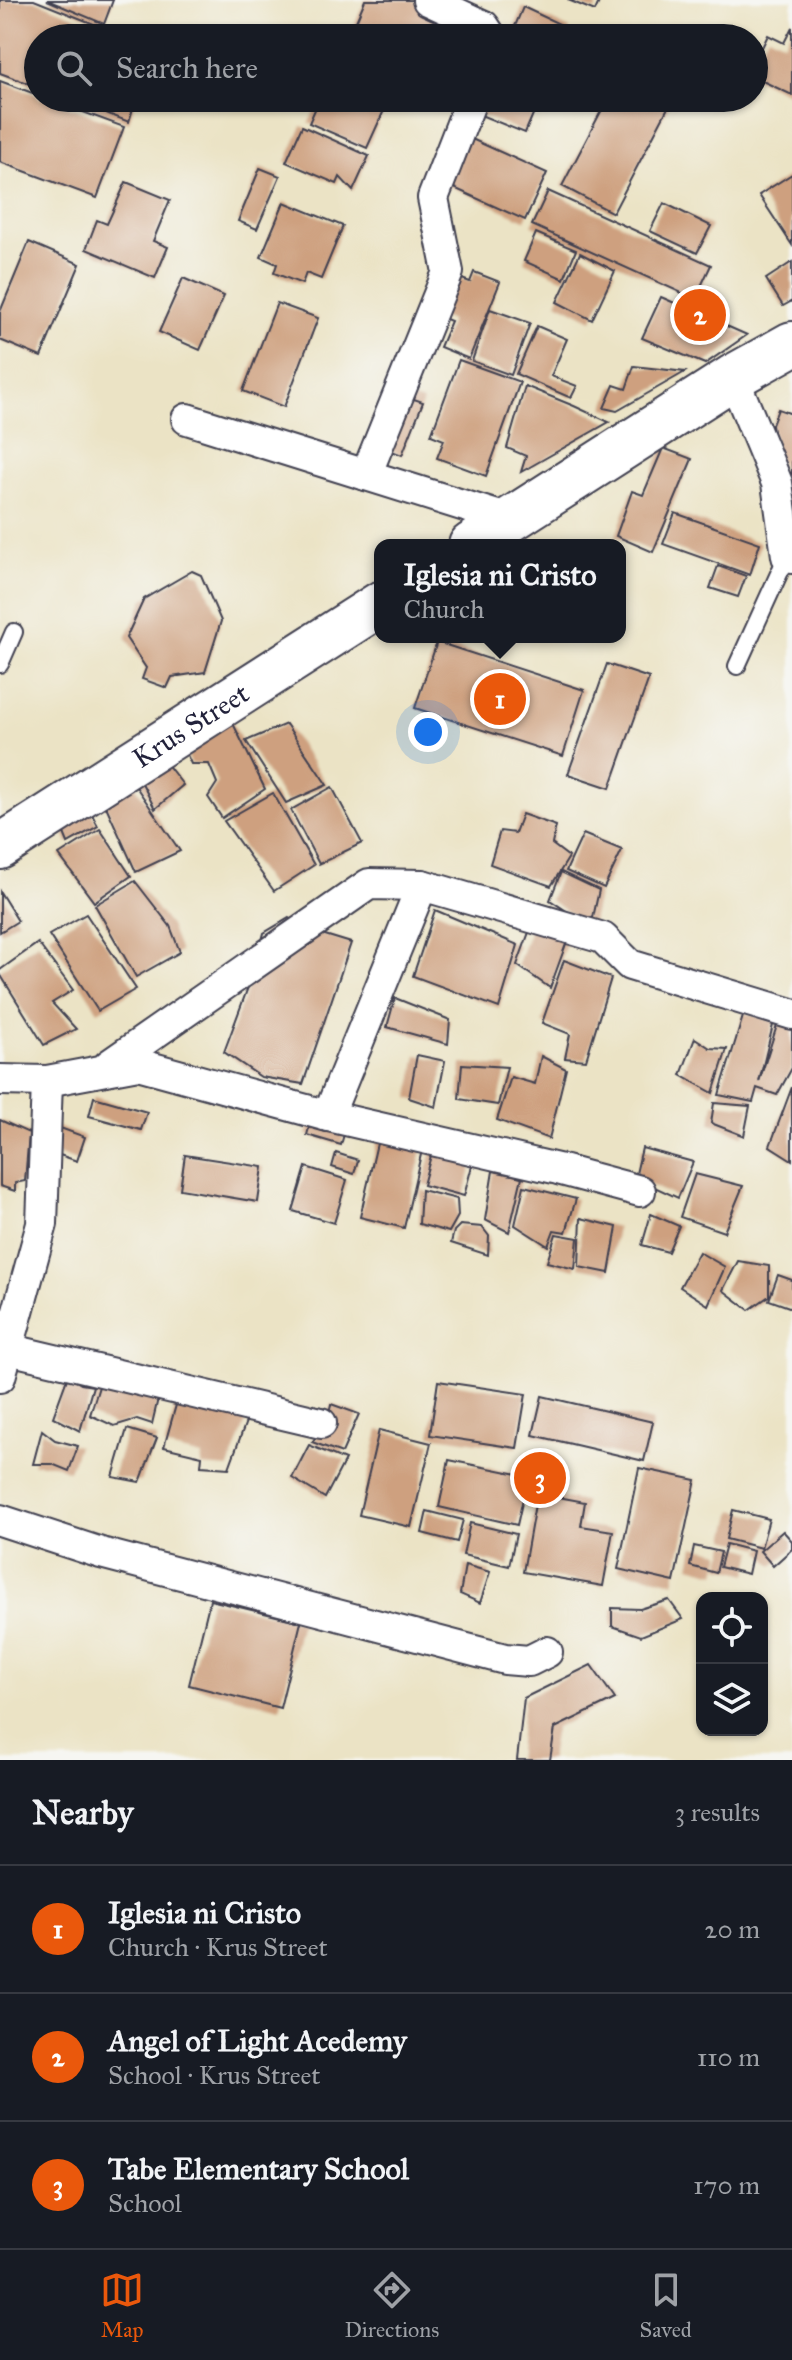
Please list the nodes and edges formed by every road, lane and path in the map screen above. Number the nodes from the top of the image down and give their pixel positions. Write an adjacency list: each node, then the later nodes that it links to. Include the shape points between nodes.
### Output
1 (428, 0): 2 (street)
2 (480, 24)
3 (467, 112): 7 (street, via 433,198 448,272)
4 (792, 344): 5 (main road)
5 (733, 377): 8 (main road); 10 (street, via 777,483)
6 (187, 419): 7 (street)
7 (366, 475): 8 (street)
8 (510, 520): 9 (main road)
9 (480, 539)
10 (789, 557): 14 (lane)
11 (374, 608): 15 (main road, Krus Street)
12 (14, 632): 13 (lane)
13 (0, 664)
14 (737, 666)
15 (0, 847)
16 (422, 885): 17 (street, via 603,938 630,965); 18 (street, via 369,884); 21 (street)
17 (792, 1014)
18 (100, 1071): 20 (street); 21 (street, via 138,1064)
19 (0, 1080): 20 (street)
20 (47, 1081): 23 (street, via 42,1224)
21 (328, 1116): 22 (street)
22 (640, 1191)
23 (4, 1363): 24 (street)
24 (321, 1423)
25 (0, 1520): 26 (street, via 101,1553 505,1659 529,1661)
26 (547, 1652)

